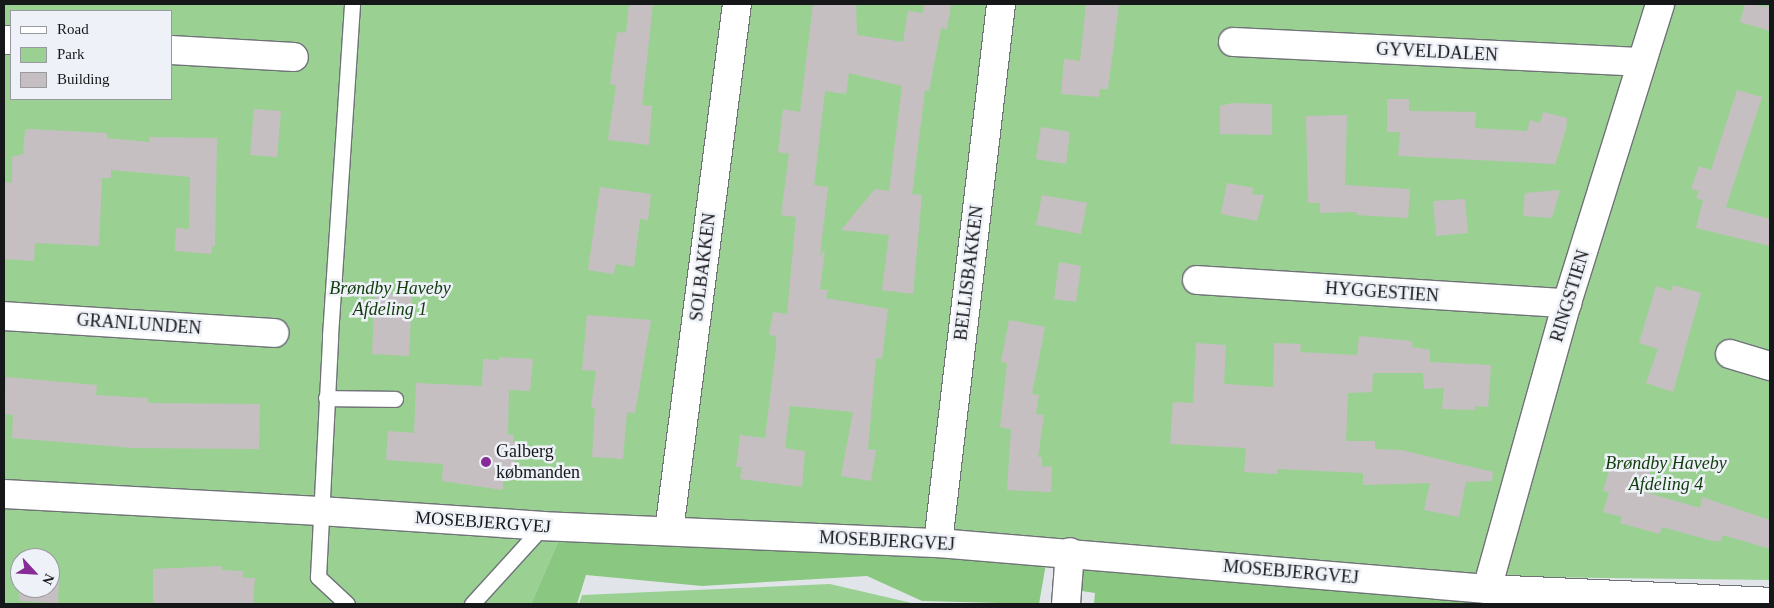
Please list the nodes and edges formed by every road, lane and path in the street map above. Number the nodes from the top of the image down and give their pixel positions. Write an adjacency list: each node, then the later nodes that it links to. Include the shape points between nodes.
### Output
1 (352, 4): 15 (lane)
2 (737, 4): 20 (street, SOLBAKKEN)
3 (1001, 4): 21 (street, BELLISBAKKEN)
4 (1660, 4): 8 (street, RINGSTIEN)
5 (1233, 42): 8 (street, GYVELDALEN)
6 (172, 50): 7 (street)
7 (294, 57)
8 (1641, 62): 10 (street, RINGSTIEN)
9 (1197, 280): 10 (street, HYGGESTIEN)
10 (1567, 303): 23 (street, RINGSTIEN)
11 (4, 316): 12 (street, GRANLUNDEN)
12 (274, 333)
13 (1730, 354): 14 (street)
14 (1770, 366)
15 (326, 398): 16 (lane); 18 (lane)
16 (395, 399)
17 (4, 494): 18 (street, MOSEBJERGVEJ)
18 (320, 511): 19 (street, MOSEBJERGVEJ); 25 (lane, via 318,577)
19 (543, 526): 20 (street, MOSEBJERGVEJ); 26 (lane)
20 (669, 531): 21 (street, MOSEBJERGVEJ)
21 (938, 543): 22 (street, MOSEBJERGVEJ)
22 (1070, 552): 23 (street, MOSEBJERGVEJ); 27 (street)
23 (1487, 589): 24 (street, MOSEBJERGVEJ)
24 (1770, 602)
25 (347, 604)
26 (472, 604)
27 (1066, 604)

